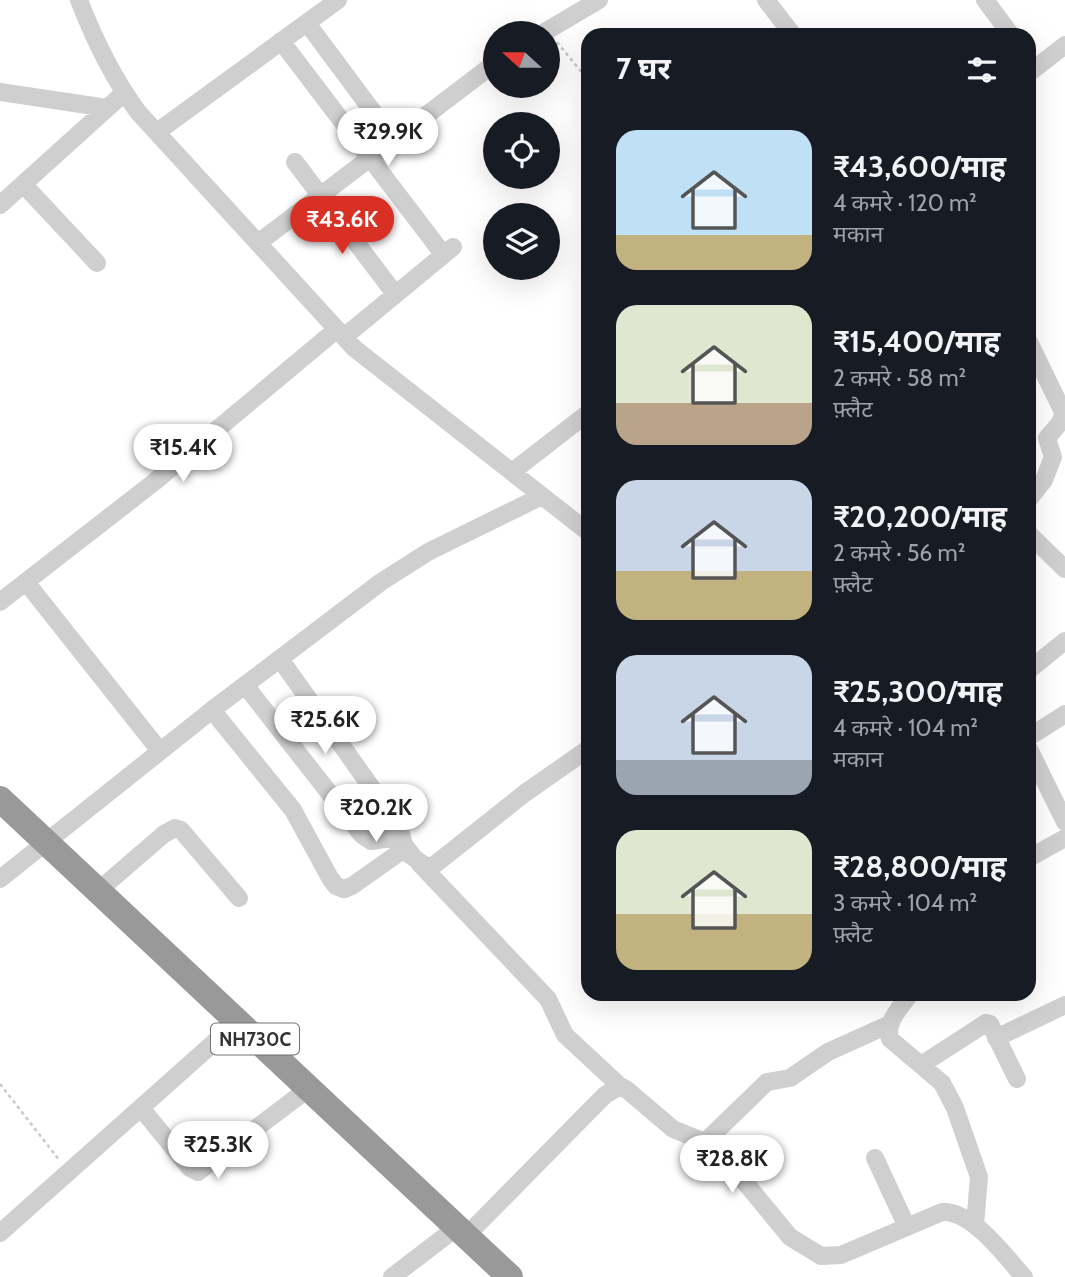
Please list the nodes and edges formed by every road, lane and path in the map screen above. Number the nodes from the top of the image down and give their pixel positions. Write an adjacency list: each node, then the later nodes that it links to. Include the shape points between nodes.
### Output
1 (79, 0): 17 (street)
2 (338, 0): 6 (street)
3 (599, 0): 7 (street)
4 (766, 0): 8 (street)
5 (985, 0): 9 (street)
6 (307, 23): 10 (street); 20 (street)
7 (560, 23)
8 (788, 28)
9 (1006, 28)
10 (281, 41): 19 (street); 21 (street)
11 (1065, 45): 13 (street)
12 (560, 49): 15 (path)
13 (1036, 64)
14 (483, 71): 20 (street)
15 (581, 72)
16 (0, 92): 18 (street)
17 (124, 93): 18 (street); 19 (street)
18 (107, 108): 23 (street)
19 (156, 132): 26 (street)
20 (394, 140): 21 (street)
21 (371, 157): 24 (street); 28 (street, via 448,251)
22 (295, 162): 24 (street)
23 (23, 184): 25 (street); 27 (street)
24 (320, 196): 26 (street); 28 (street)
25 (0, 205)
26 (258, 243): 29 (street)
27 (97, 263)
28 (395, 294): 29 (street)
29 (340, 334): 33 (street); 39 (street)
30 (1036, 354): 31 (street)
31 (1061, 397): 34 (street, via 1063,419 1047,438 1054,457)
32 (581, 418): 33 (street)
33 (512, 472): 35 (street)
34 (1036, 490)
35 (542, 496): 36 (street); 42 (street, via 404,566)
36 (581, 527)
37 (1036, 541): 38 (street)
38 (1065, 569)
39 (26, 582): 40 (street); 48 (street)
40 (0, 602)
41 (1065, 641): 43 (street)
42 (280, 659): 44 (street); 55 (street, via 399,826)
43 (1036, 664)
44 (246, 685): 45 (street); 55 (street, via 362,835 371,841 393,837)
45 (212, 710): 48 (street); 55 (street, via 293,810 336,886 352,886 400,852)
46 (1065, 714): 47 (street)
47 (1036, 733)
48 (160, 751): 54 (street)
49 (581, 753): 55 (street, via 433,866)
50 (1036, 763): 52 (street)
51 (0, 799): 54 (highway, NH730C)
52 (1065, 822)
53 (1065, 838): 56 (street)
54 (46, 843): 57 (street); 58 (highway, NH730C)
55 (411, 853): 68 (street, via 548,999 565,1035)
56 (1036, 854)
57 (0, 879)
58 (99, 891): 59 (street, via 175,828); 62 (highway, NH730C)
59 (239, 898)
60 (905, 1001): 63 (street)
61 (1065, 1005): 64 (street)
62 (237, 1022): 69 (highway, NH730C); 70 (street)
63 (890, 1024): 65 (street, via 890,1039); 71 (street, via 828,1052 790,1078 767,1082)
64 (996, 1038): 65 (street, via 990,1024 981,1024); 66 (street)
65 (921, 1065): 74 (street, via 942,1083 972,1151 979,1177)
66 (1017, 1079)
67 (0, 1084): 73 (path)
68 (620, 1086): 71 (street, via 673,1129); 77 (street, via 605,1095)
69 (308, 1089): 70 (street, via 198,1172); 77 (highway, NH730C)
70 (141, 1108): 73 (street)
71 (705, 1142): 75 (street, via 724,1154 790,1237 821,1256 841,1255)
72 (875, 1158): 75 (street)
73 (69, 1172): 76 (street)
74 (975, 1225): 75 (street, via 952,1212 942,1212); 80 (street)
75 (907, 1227)
76 (0, 1233)
77 (460, 1233): 78 (street); 79 (highway, NH730C)
78 (392, 1277)
79 (510, 1277)
80 (1024, 1277)

